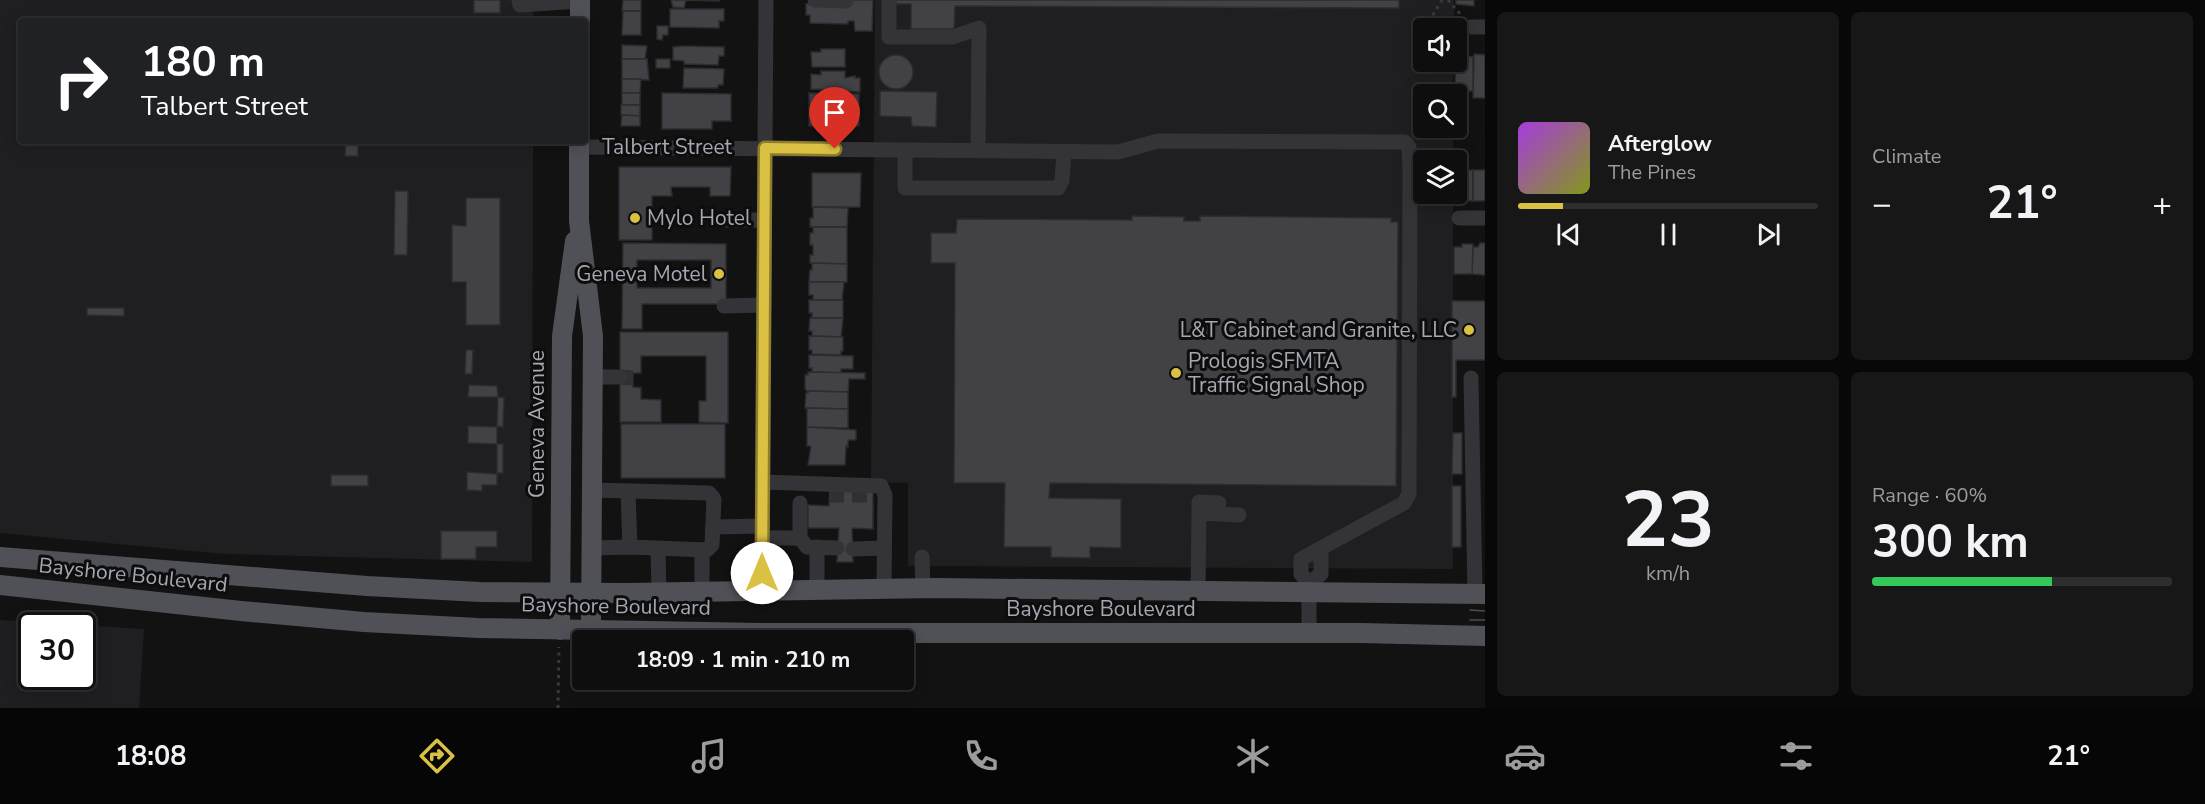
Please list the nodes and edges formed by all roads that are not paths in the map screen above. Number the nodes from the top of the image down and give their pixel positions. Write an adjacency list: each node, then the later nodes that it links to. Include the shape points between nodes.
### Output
1 (519, 0): 5 (street, via 520,5)
2 (766, 0): 9 (street)
3 (815, 0): 6 (street)
4 (889, 0): 11 (street, via 889,37 953,37 979,28)
5 (580, 1): 7 (main road)
6 (846, 1)
7 (580, 18)
8 (579, 144): 9 (street, Talbert Street); 15 (main road, Geneva Avenue)
9 (765, 148): 10 (street, Talbert Street); 17 (street)
10 (905, 150): 11 (street, Talbert Street); 12 (street, via 905,188 1058,188)
11 (978, 151): 12 (street, Talbert Street)
12 (1064, 152): 46 (street, Talbert Street, via 1118,153 1158,141 1406,142 1409,147 1409,494 1404,503 1301,559 1300,574)
13 (1460, 218): 14 (street)
14 (1485, 218)
15 (579, 220): 20 (main road, Geneva Avenue, via 591,315); 55 (main road, Geneva Avenue, via 563,314)
16 (725, 220): 17 (street)
17 (764, 220): 18 (street)
18 (764, 305): 19 (street); 23 (street)
19 (724, 306)
20 (592, 377): 21 (street); 25 (main road, Geneva Avenue)
21 (620, 378)
22 (1471, 378): 56 (street)
23 (763, 482): 24 (street); 33 (street)
24 (806, 483): 27 (street); 39 (street, via 879,492)
25 (592, 490): 26 (street); 37 (main road, Geneva Avenue)
26 (628, 492): 32 (street, via 709,493 714,500); 35 (street)
27 (830, 495)
28 (800, 503): 34 (street)
29 (1219, 503): 30 (street, via 1198,502)
30 (1199, 513): 31 (street); 50 (street)
31 (1239, 515)
32 (713, 526): 33 (street); 42 (street, via 712,545)
33 (763, 532): 34 (street); 51 (street)
34 (800, 538): 36 (street, via 807,547)
35 (630, 547): 37 (street); 40 (street)
36 (817, 547): 38 (street); 49 (street)
37 (591, 548): 53 (main road, Geneva Avenue)
38 (837, 548)
39 (884, 548): 41 (street); 48 (street)
40 (658, 549): 42 (street); 54 (street)
41 (853, 549)
42 (702, 550): 52 (street)
43 (0, 557): 55 (main road, Bayshore Boulevard, via 422,590)
44 (922, 557): 47 (street)
45 (0, 585): 57 (main road, Bayshore Boulevard, via 364,622)
46 (1309, 587): 50 (main road, Bayshore Boulevard); 56 (main road, Bayshore Boulevard); 61 (street)
47 (923, 588): 48 (main road, Bayshore Boulevard); 50 (main road, Bayshore Boulevard)
48 (884, 589): 49 (main road, Bayshore Boulevard)
49 (817, 590): 51 (main road, Bayshore Boulevard)
50 (1198, 590)
51 (762, 591): 52 (main road, Bayshore Boulevard)
52 (702, 592): 54 (main road, Bayshore Boulevard)
53 (591, 593): 54 (main road, Bayshore Boulevard); 55 (main road, Bayshore Boulevard); 59 (main road, Geneva Avenue)
54 (659, 593)
55 (561, 594): 57 (main road, Geneva Avenue)
56 (1480, 594)
57 (560, 630): 58 (main road, Bayshore Boulevard)
58 (572, 630)
59 (591, 630)
60 (914, 633): 61 (main road, Bayshore Boulevard)
61 (1309, 633): 62 (main road, Bayshore Boulevard)
62 (1485, 636)

